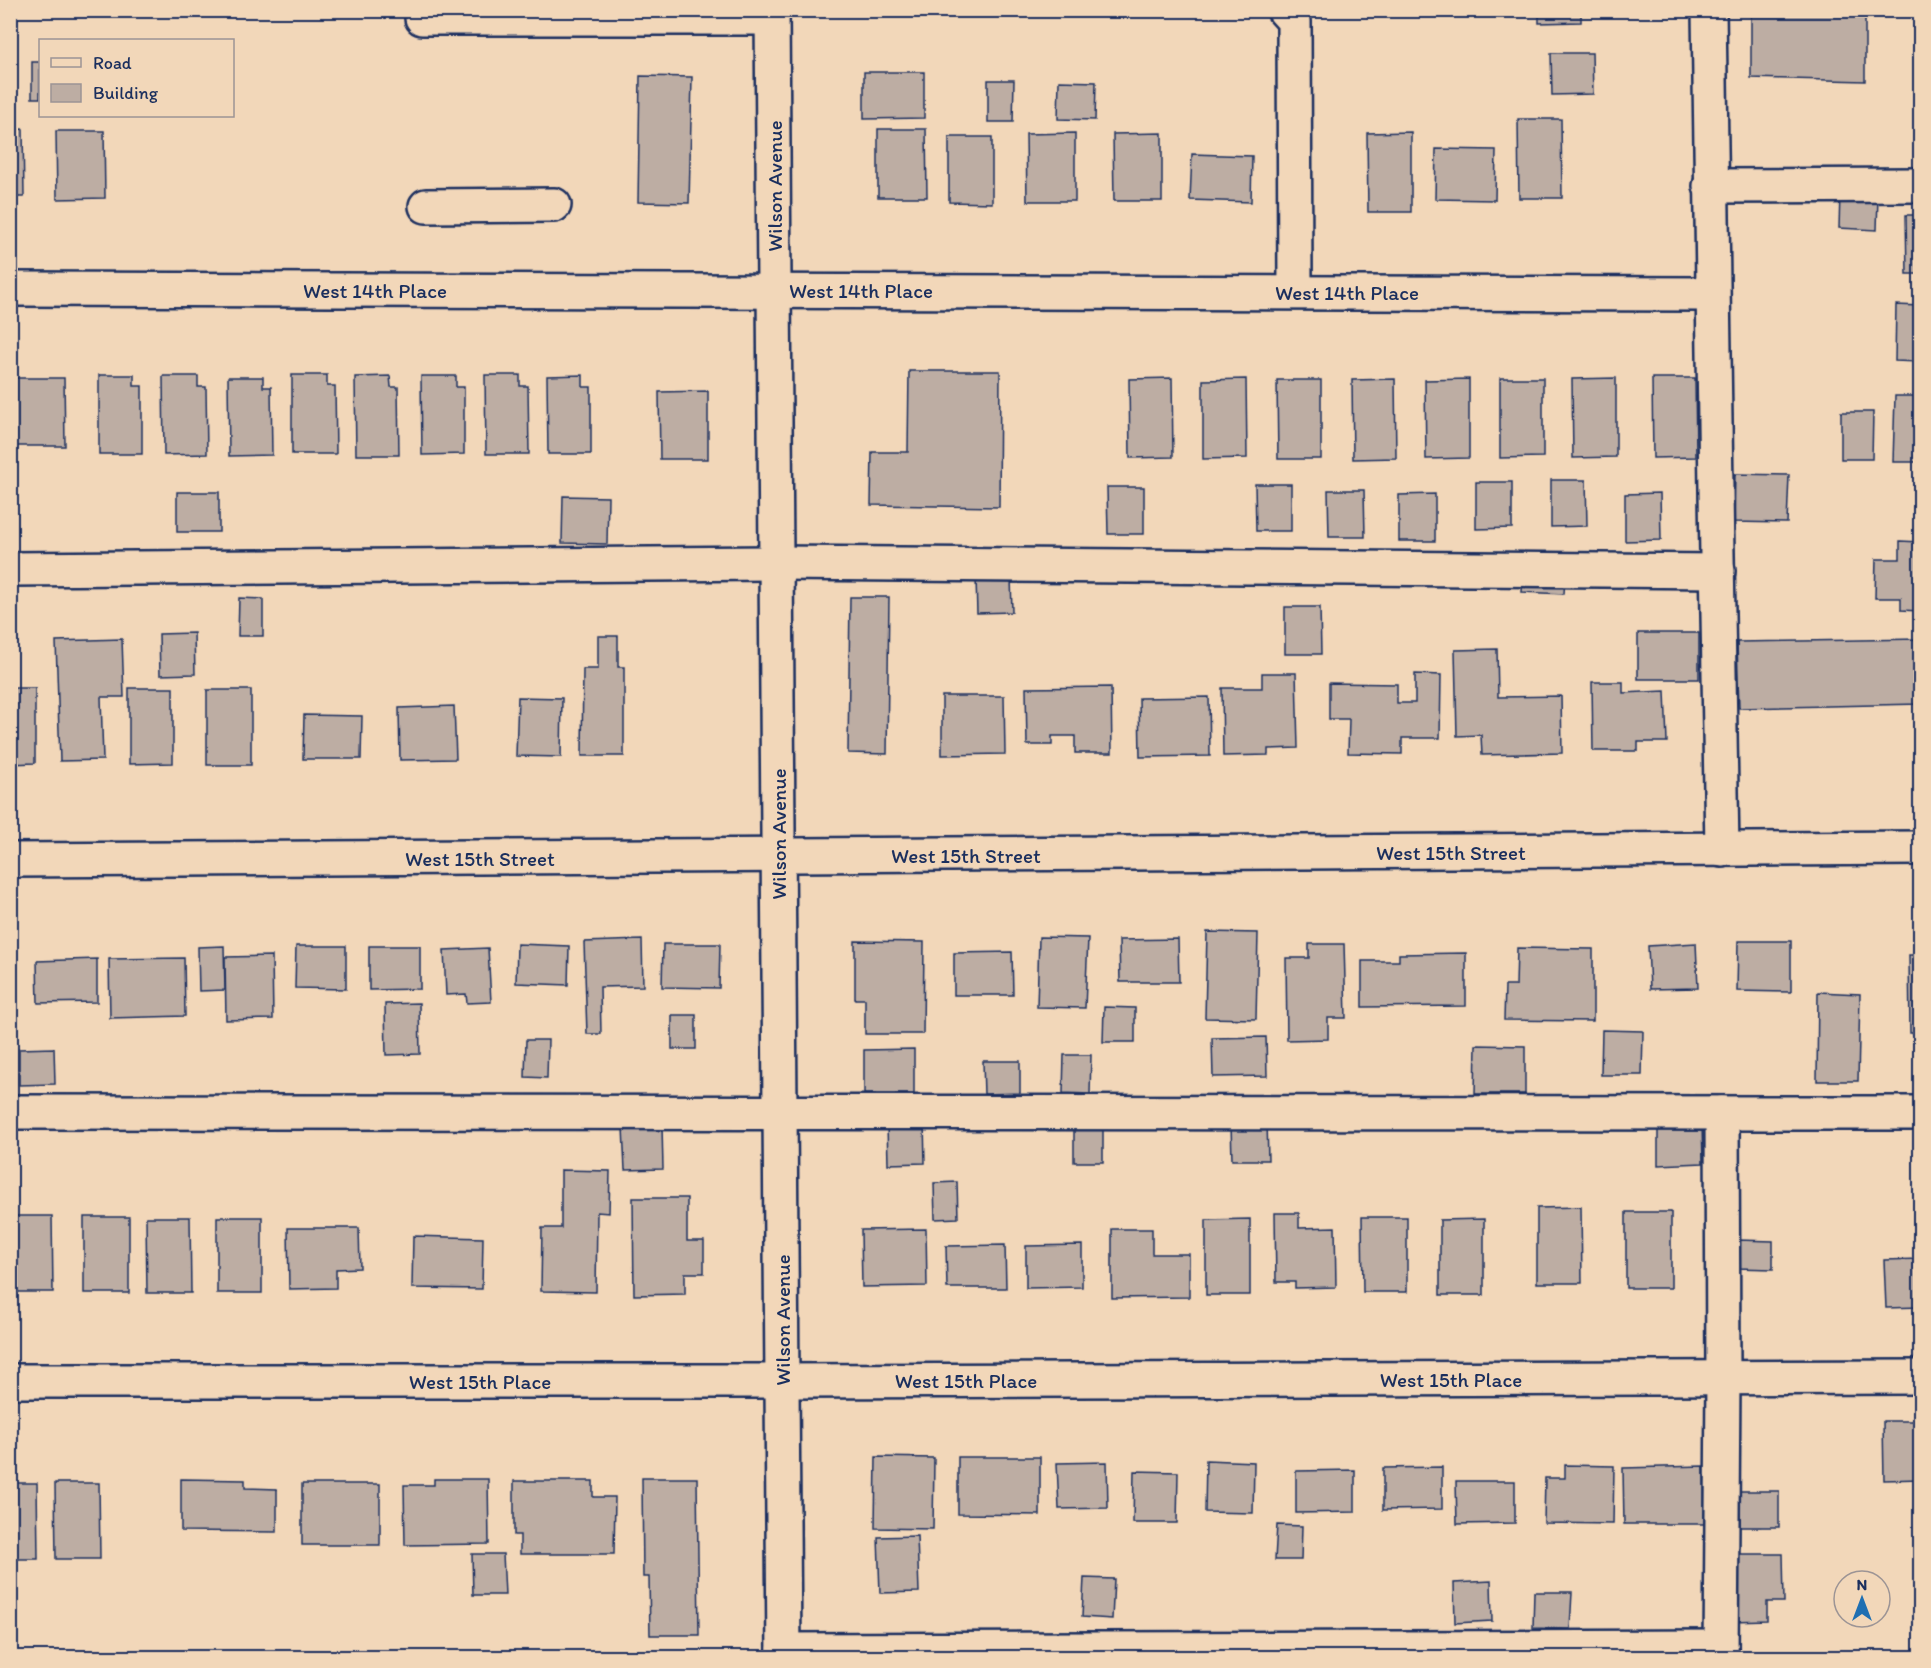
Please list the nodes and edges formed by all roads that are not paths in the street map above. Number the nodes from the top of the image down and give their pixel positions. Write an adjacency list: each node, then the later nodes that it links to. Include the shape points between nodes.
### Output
1 (1284, 10): 13 (street, via 1294,21)
2 (1709, 10): 8 (street)
3 (591, 14): 4 (street); 6 (street)
4 (645, 14): 5 (street)
5 (772, 14): 12 (street, Wilson Avenue)
6 (422, 18)
7 (1920, 185): 8 (street)
8 (1710, 186): 14 (street)
9 (554, 205): 10 (street)
10 (426, 206)
11 (10, 289): 12 (street, West 14th Place)
12 (774, 290): 13 (street, West 14th Place); 15 (street, Wilson Avenue)
13 (1295, 292): 14 (street, West 14th Place)
14 (1711, 294): 17 (street)
15 (777, 563): 16 (street); 17 (street); 20 (street, Wilson Avenue)
16 (10, 568)
17 (1718, 572): 19 (street)
18 (1920, 848): 19 (street, West 15th Street)
19 (1722, 850): 20 (street, West 15th Street)
20 (778, 856): 21 (street, West 15th Street); 23 (street, Wilson Avenue)
21 (10, 860)
22 (10, 1112): 23 (street)
23 (780, 1113): 24 (street); 29 (street, Wilson Avenue)
24 (1722, 1113): 25 (street); 27 (street)
25 (1920, 1113)
26 (1920, 1377): 27 (street, West 15th Place)
27 (1723, 1378): 29 (street, West 15th Place); 30 (street)
28 (10, 1381): 29 (street, West 15th Place)
29 (782, 1381): 31 (street, Wilson Avenue)
30 (1721, 1652): 31 (street)
31 (784, 1654)

